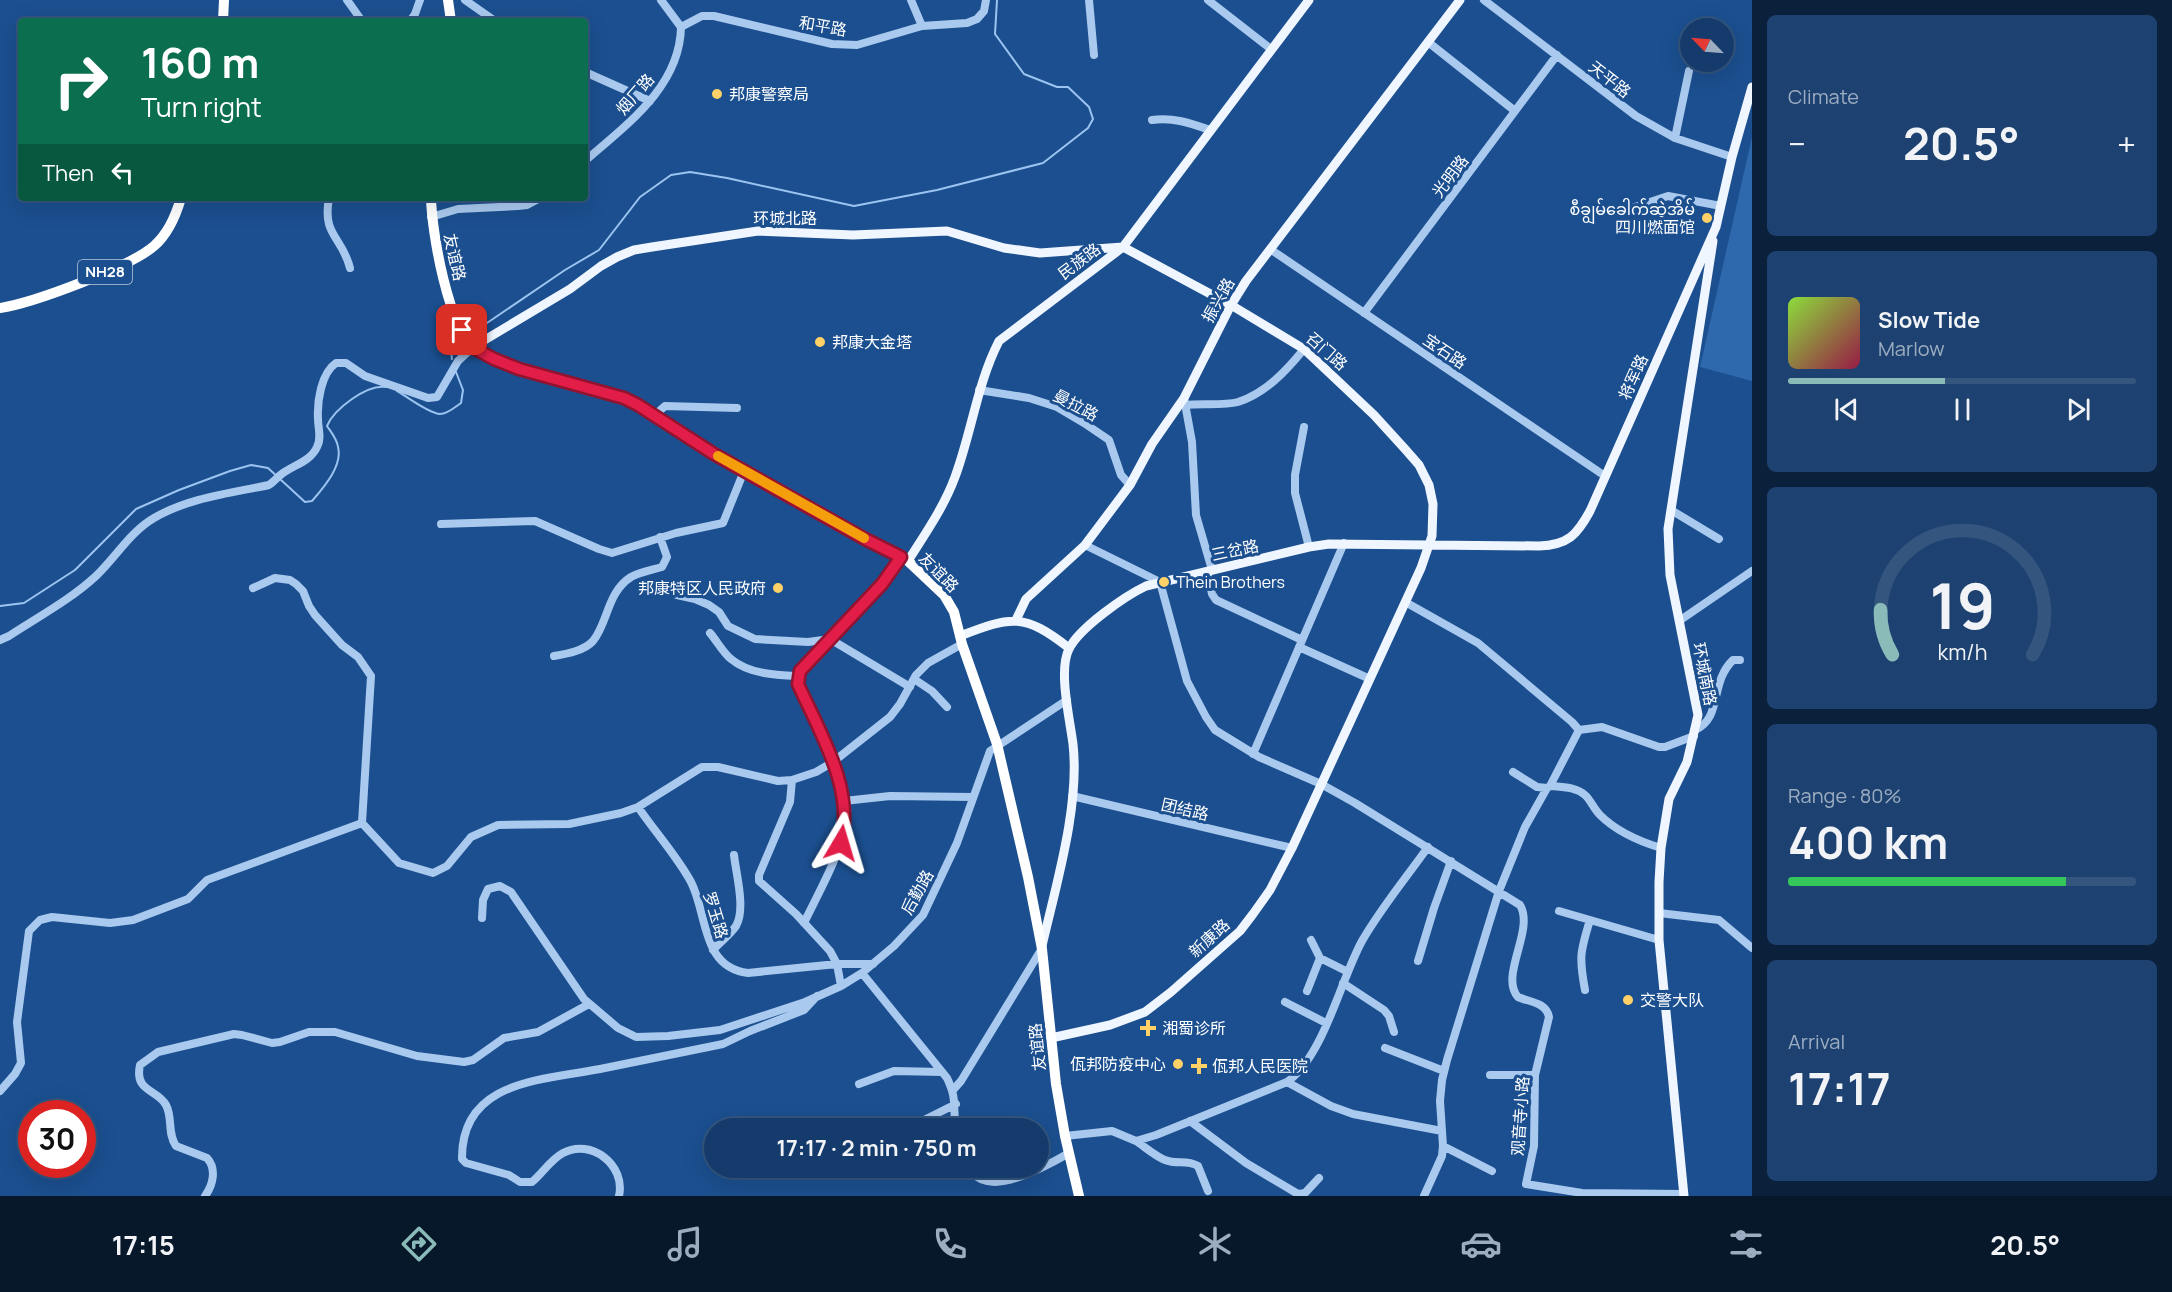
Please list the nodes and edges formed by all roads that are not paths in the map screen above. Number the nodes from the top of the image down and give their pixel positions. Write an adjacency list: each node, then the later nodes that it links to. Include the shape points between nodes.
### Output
1 (224, 0): 14 (highway)
2 (347, 0): 15 (street)
3 (420, 0): 16 (street)
4 (448, 0): 17 (highway)
5 (465, 0): 18 (street)
6 (661, 0): 20 (street)
7 (910, 0): 19 (street)
8 (986, 0): 19 (street, 和平路, via 984,11 976,19)
9 (1089, 0): 23 (street)
10 (1208, 0): 22 (street)
11 (1309, 0): 22 (main road, 民族路)
12 (1460, 0): 21 (main road, 振兴路)
13 (1484, 0): 24 (street, 天平路)
14 (223, 18)
15 (360, 18)
16 (412, 18)
17 (451, 18)
18 (491, 18)
19 (922, 26): 20 (street, 和平路, via 857,45 832,44 714,16 702,16)
20 (681, 27): 28 (street, 烟厂路, via 678,51 669,74)
21 (1428, 42): 29 (street); 44 (main road, 振兴路)
22 (1271, 50): 31 (main road, 民族路)
23 (1094, 55)
24 (1557, 55): 29 (street, 光明路); 32 (street, 天平路, via 1636,116)
25 (1689, 72): 32 (street)
26 (588, 73): 28 (street)
27 (1752, 87): 33 (main road, 将军路)
28 (650, 101): 34 (street, 烟厂路)
29 (1515, 111): 50 (street, 光明路)
30 (1152, 120): 31 (street, via 1179,120)
31 (1210, 130): 43 (main road, 民族路)
32 (1675, 138): 33 (street, 天平路)
33 (1732, 157): 39 (main road, 将军路)
34 (588, 158)
35 (180, 201): 49 (highway, NH28, via 173,221 147,252 30,302)
36 (329, 201): 45 (street, via 328,226)
37 (431, 201): 41 (highway, 友谊路)
38 (534, 201): 41 (street, via 518,206 458,209)
39 (1721, 206): 40 (street, via 1668,196); 42 (main road, 将军路)
40 (1623, 211)
41 (431, 217): 51 (highway, 友谊路, via 453,310)
42 (1716, 227): 46 (main road, 将军路); 47 (main road, 环城南路)
43 (1123, 247): 48 (main road, 召门路); 51 (main road, 环城北路, via 1040,253 1004,248 947,231 853,235 758,231 652,247 617,257); 53 (main road, 民族路, via 999,341)
44 (1270, 249): 48 (main road, 振兴路); 50 (street, 宝石路)
45 (350, 268)
46 (1683, 299): 47 (main road, via 1693,297); 59 (main road, 将军路)
47 (1703, 303): 61 (main road, 环城南路)
48 (1231, 305): 52 (main road, 召门路); 54 (main road, 振兴路)
49 (0, 308)
50 (1364, 313): 59 (street, 宝石路)
51 (472, 347): 56 (highway, 友谊路, via 519,369 624,398); 80 (street, via 458,361 437,396 429,398 365,376 346,363 336,363 327,372 319,398 317,448 306,460 269,485 198,501 156,516 130,537 86,585)
52 (1304, 349): 54 (street, via 1286,372 1238,402); 66 (main road, 召门路, via 1374,415 1419,465 1433,504)
53 (979, 390): 60 (street, 曼拉路, via 1029,398 1057,407 1084,423 1109,440 1121,475); 69 (main road, 民族路, via 966,445 946,501)
54 (1185, 401): 60 (main road, 振兴路, via 1152,444); 70 (street, via 1192,442 1196,515)
55 (737, 408): 56 (street, via 665,406)
56 (655, 415): 58 (highway, 友谊路)
57 (1304, 427): 68 (street, via 1294,493)
58 (744, 471): 63 (street, via 723,524); 69 (highway, 友谊路)
59 (1605, 476): 66 (main road, 将军路, via 1583,523 1559,544)
60 (1130, 485): 67 (main road, 振兴路)
61 (1671, 510): 64 (street); 77 (main road, 环城南路, via 1667,549)
62 (441, 524): 63 (street, via 535,521 612,553)
63 (660, 537): 84 (street, via 668,557 665,564 631,577 622,585 592,641 570,654)
64 (1719, 539)
65 (1344, 543): 66 (main road, 三岔路); 68 (main road, 三岔路); 82 (street)
66 (1431, 544): 75 (main road, 新康路)
67 (1085, 545): 72 (street); 76 (main road, 振兴路, via 1026,599)
68 (1309, 547): 70 (main road, 三岔路)
69 (905, 559): 79 (street); 81 (highway, 友谊路, via 944,595 954,612)
70 (1210, 570): 72 (main road, 三岔路); 82 (street, via 1216,600)
71 (1752, 571): 77 (street)
72 (1160, 582): 83 (main road, 三岔路, via 1124,599 1097,619); 95 (street, via 1193,695 1215,730)
73 (253, 588): 105 (street, via 275,578 296,584 315,615 358,657 371,676)
74 (677, 595): 79 (street, via 709,605 728,626 755,639)
75 (1407, 603): 88 (main road, 新康路); 92 (street, via 1478,643)
76 (1016, 620): 81 (main road, via 994,623); 83 (main road, via 1046,630)
77 (1679, 621): 93 (main road, 环城南路, via 1698,715)
78 (710, 633): 86 (street, via 731,659 752,670)
79 (830, 639): 86 (street); 89 (street)
80 (0, 640)
81 (961, 640): 87 (street, via 928,663); 94 (highway, 友谊路)
82 (1301, 644): 88 (street); 95 (street)
83 (1069, 648): 90 (main road)
84 (554, 656)
85 (1740, 660): 93 (street, via 1726,666 1711,716)
86 (798, 676): 96 (street, via 798,684)
87 (914, 679): 89 (street); 91 (street)
88 (1370, 679): 99 (main road, 新康路)
89 (910, 687): 96 (street, via 890,717)
90 (1067, 700): 94 (street, 后勤路); 101 (main road, via 1075,768)
91 (946, 707)
92 (1579, 730): 93 (street, via 1602,727 1659,747); 100 (street)
93 (1695, 733): 108 (main road, 环城南路, via 1687,762 1669,799)
94 (997, 744): 102 (street, 后勤路, via 987,755); 120 (highway, 友谊路)
95 (1253, 754): 99 (street)
96 (833, 762): 98 (street); 103 (street)
97 (1513, 772): 100 (street, via 1538,787)
98 (792, 780): 104 (street, via 702,767); 116 (street, via 790,802 758,878)
99 (1321, 784): 106 (street); 107 (main road, 新康路)
100 (1549, 787): 108 (street, via 1567,787 1585,795 1617,829); 111 (street, via 1526,827)
101 (1072, 796): 107 (street, 团结路); 120 (main road)
102 (973, 797): 103 (street, via 890,796); 125 (street, 后勤路, via 957,843 923,915)
103 (844, 801): 116 (street, via 841,843)
104 (638, 807): 105 (street, via 568,825 498,825 471,837 447,866 433,873 399,863); 121 (street, 罗玉路, via 691,881)
105 (362, 823): 146 (street, via 207,880 188,899 133,920 40,920 29,931 16,1022 21,1063)
106 (1428, 847): 110 (street); 126 (street, via 1370,929)
107 (1292, 848): 137 (main road, 新康路, via 1270,890 1240,931 1171,992 1145,1012 1110,1025)
108 (1661, 848): 113 (main road, 环城南路)
109 (734, 855): 121 (street, via 741,910 734,929)
110 (1451, 861): 111 (street); 123 (street)
111 (1499, 891): 139 (street); 141 (street, 观音寺小路, via 1520,905 1524,914 1512,979 1514,993 1548,1011)
112 (1559, 911): 115 (street)
113 (1659, 913): 118 (main road, 环城南路); 119 (street, via 1719,920)
114 (482, 918): 134 (street, 后勤路, via 488,889 500,886 511,892)
115 (1590, 920): 118 (street); 130 (street, via 1580,963)
116 (804, 923): 124 (street)
117 (1311, 940): 122 (street)
118 (1659, 940): 162 (main road, 环城南路)
119 (1752, 948)
120 (1042, 949): 137 (highway, 友谊路); 145 (street)
121 (713, 950): 124 (street, 罗玉路, via 738,972)
122 (1320, 958): 126 (street); 131 (street)
123 (1418, 961)
124 (837, 964): 125 (street, 罗玉路); 129 (street)
125 (873, 964): 127 (street, 后勤路)
126 (1348, 972): 128 (street)
127 (862, 973): 129 (street, 后勤路); 140 (street)
128 (1343, 983): 135 (street); 136 (street, via 1384,1010)
129 (841, 987): 132 (street, 后勤路)
130 (1585, 990)
131 (1307, 992)
132 (817, 996): 134 (street, 后勤路, via 720,1030 646,1038 626,1034); 164 (street, via 804,1010 723,1044 529,1081 491,1098 476,1111 462,1146 462,1160 466,1163 520,1182 532,1182 562,1153 587,1149 616,1168)
133 (1284, 1002): 135 (street)
134 (589, 1004): 163 (street, via 538,1032 504,1038 464,1062 417,1056 354,1036 319,1031 272,1042 234,1034 158,1052 140,1065 141,1082 166,1104 176,1146 210,1162 212,1183)
135 (1326, 1023): 143 (street, via 1303,1067)
136 (1394, 1032)
137 (1051, 1038): 152 (highway, 友谊路)
138 (1385, 1048): 139 (street)
139 (1444, 1071): 151 (street)
140 (942, 1072): 144 (street, via 894,1071); 145 (street)
141 (1535, 1075): 142 (street); 162 (street, 观音寺小路, via 1534,1146 1526,1184 1582,1193)
142 (1490, 1076)
143 (1287, 1082): 150 (street); 151 (street, via 1353,1114)
144 (859, 1084)
145 (953, 1090): 147 (street)
146 (0, 1091)
147 (956, 1104): 148 (street); 149 (street)
148 (928, 1118)
149 (956, 1118)
150 (1190, 1121): 153 (street); 160 (street, via 1246,1163 1298,1194)
151 (1442, 1131): 154 (street)
152 (1065, 1136): 153 (street, via 1112,1131); 155 (highway, 友谊路)
153 (1136, 1141): 161 (street, via 1166,1161 1190,1161 1198,1166)
154 (1443, 1146): 157 (street); 166 (street)
155 (1069, 1153): 156 (street); 165 (highway, 友谊路)
156 (1049, 1163)
157 (1492, 1171)
158 (980, 1178): 159 (street, via 996,1182)
159 (1011, 1178)
160 (1319, 1178)
161 (1208, 1191)
162 (1684, 1195)
163 (205, 1196)
164 (619, 1196)
165 (1079, 1196)
166 (1424, 1196)

